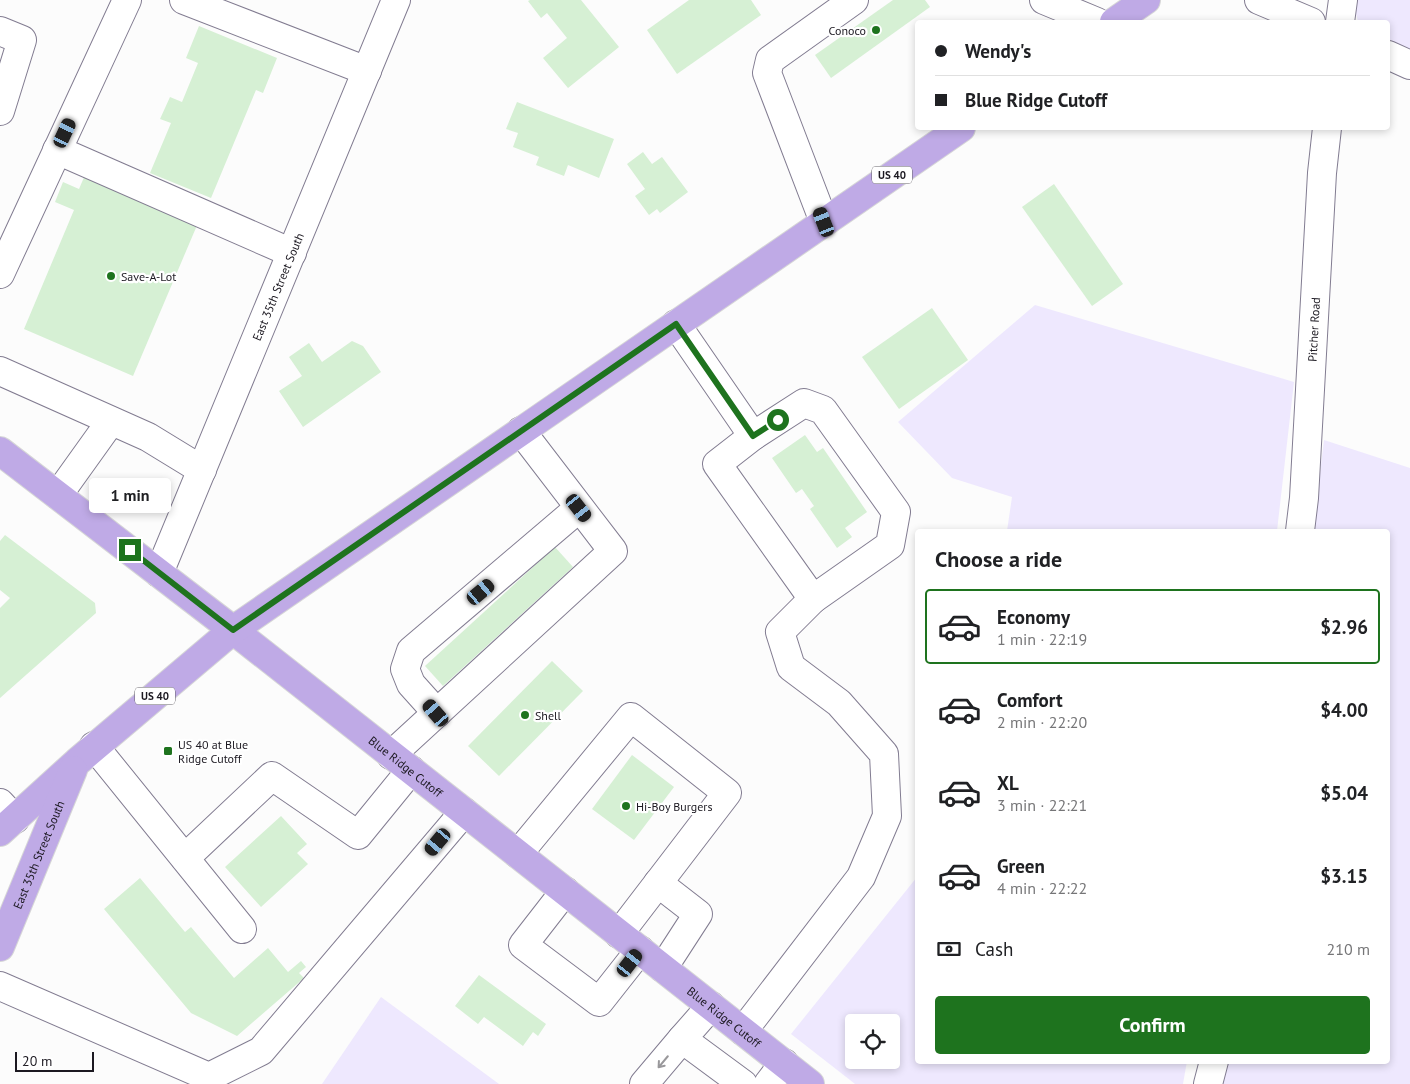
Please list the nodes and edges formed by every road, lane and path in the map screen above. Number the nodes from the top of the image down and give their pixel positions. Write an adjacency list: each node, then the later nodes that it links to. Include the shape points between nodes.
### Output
1 (127, 0): 20 (street)
2 (184, 0): 16 (street)
3 (396, 0): 16 (street, East 35th Street South)
4 (854, 0): 21 (street, via 770,60 768,74)
5 (1044, 0): 9 (street)
6 (1146, 0): 10 (main road)
7 (1259, 0): 11 (street)
8 (1343, 0): 12 (street)
9 (1092, 20)
10 (1117, 20)
11 (1306, 20)
12 (1340, 20)
13 (0, 31): 17 (street, via 22,40)
14 (1390, 56): 15 (street)
15 (1410, 65)
16 (367, 71): 22 (street, East 35th Street South)
17 (0, 110)
18 (958, 130): 21 (main road, US 40)
19 (1327, 130): 33 (street, Pitcher Road)
20 (57, 150): 22 (street); 23 (street)
21 (824, 222): 24 (main road, US 40)
22 (292, 253): 30 (street, East 35th Street South)
23 (0, 274)
24 (676, 324): 27 (main road, US 40); 28 (street)
25 (0, 371): 26 (street)
26 (111, 420): 30 (street, via 148,437); 31 (street)
27 (521, 431): 32 (street); 36 (main road, US 40)
28 (753, 436): 35 (street, via 716,464); 35 (street, via 804,403 823,410 896,512 890,545)
29 (2, 456): 31 (main road, Blue Ridge Cutoff)
30 (202, 470): 34 (street, East 35th Street South)
31 (58, 495): 34 (main road, Blue Ridge Cutoff)
32 (579, 508): 37 (street, via 410,651 405,669 411,684); 37 (street, via 613,551)
33 (1300, 529)
34 (159, 573): 36 (main road, Blue Ridge Cutoff)
35 (813, 600): 52 (street, via 780,632 790,667 839,703 884,754 887,816 861,877)
36 (233, 630): 38 (main road, US 40); 39 (main road, Blue Ridge Cutoff)
37 (436, 713): 39 (street)
38 (86, 754): 41 (main road, US 40); 43 (street); 48 (main road, East 35th Street South)
39 (401, 762): 40 (main road, Blue Ridge Cutoff); 43 (street, via 358,835 272,776)
40 (464, 812): 42 (main road, Blue Ridge Cutoff); 50 (street, via 261,1051 209,1077)
41 (5, 818)
42 (518, 854): 44 (street, via 631,717 727,793); 45 (main road, Blue Ridge Cutoff)
43 (185, 858): 46 (street)
44 (658, 883): 47 (street); 49 (street, via 698,914)
45 (565, 891): 47 (main road, Blue Ridge Cutoff); 47 (street, via 523,945 599,1002)
46 (242, 929)
47 (630, 942): 49 (main road, Blue Ridge Cutoff)
48 (0, 947)
49 (663, 968): 51 (main road, Blue Ridge Cutoff)
50 (0, 986)
51 (711, 1006): 52 (main road, Blue Ridge Cutoff); 53 (street)
52 (743, 1031): 55 (main road, Blue Ridge Cutoff)
53 (682, 1039): 56 (street, one-way to 56); 57 (street)
54 (1213, 1064): 59 (street)
55 (776, 1073): 58 (main road, Blue Ridge Cutoff)
56 (644, 1084)
57 (743, 1084)
58 (810, 1084)
59 (1208, 1084)

